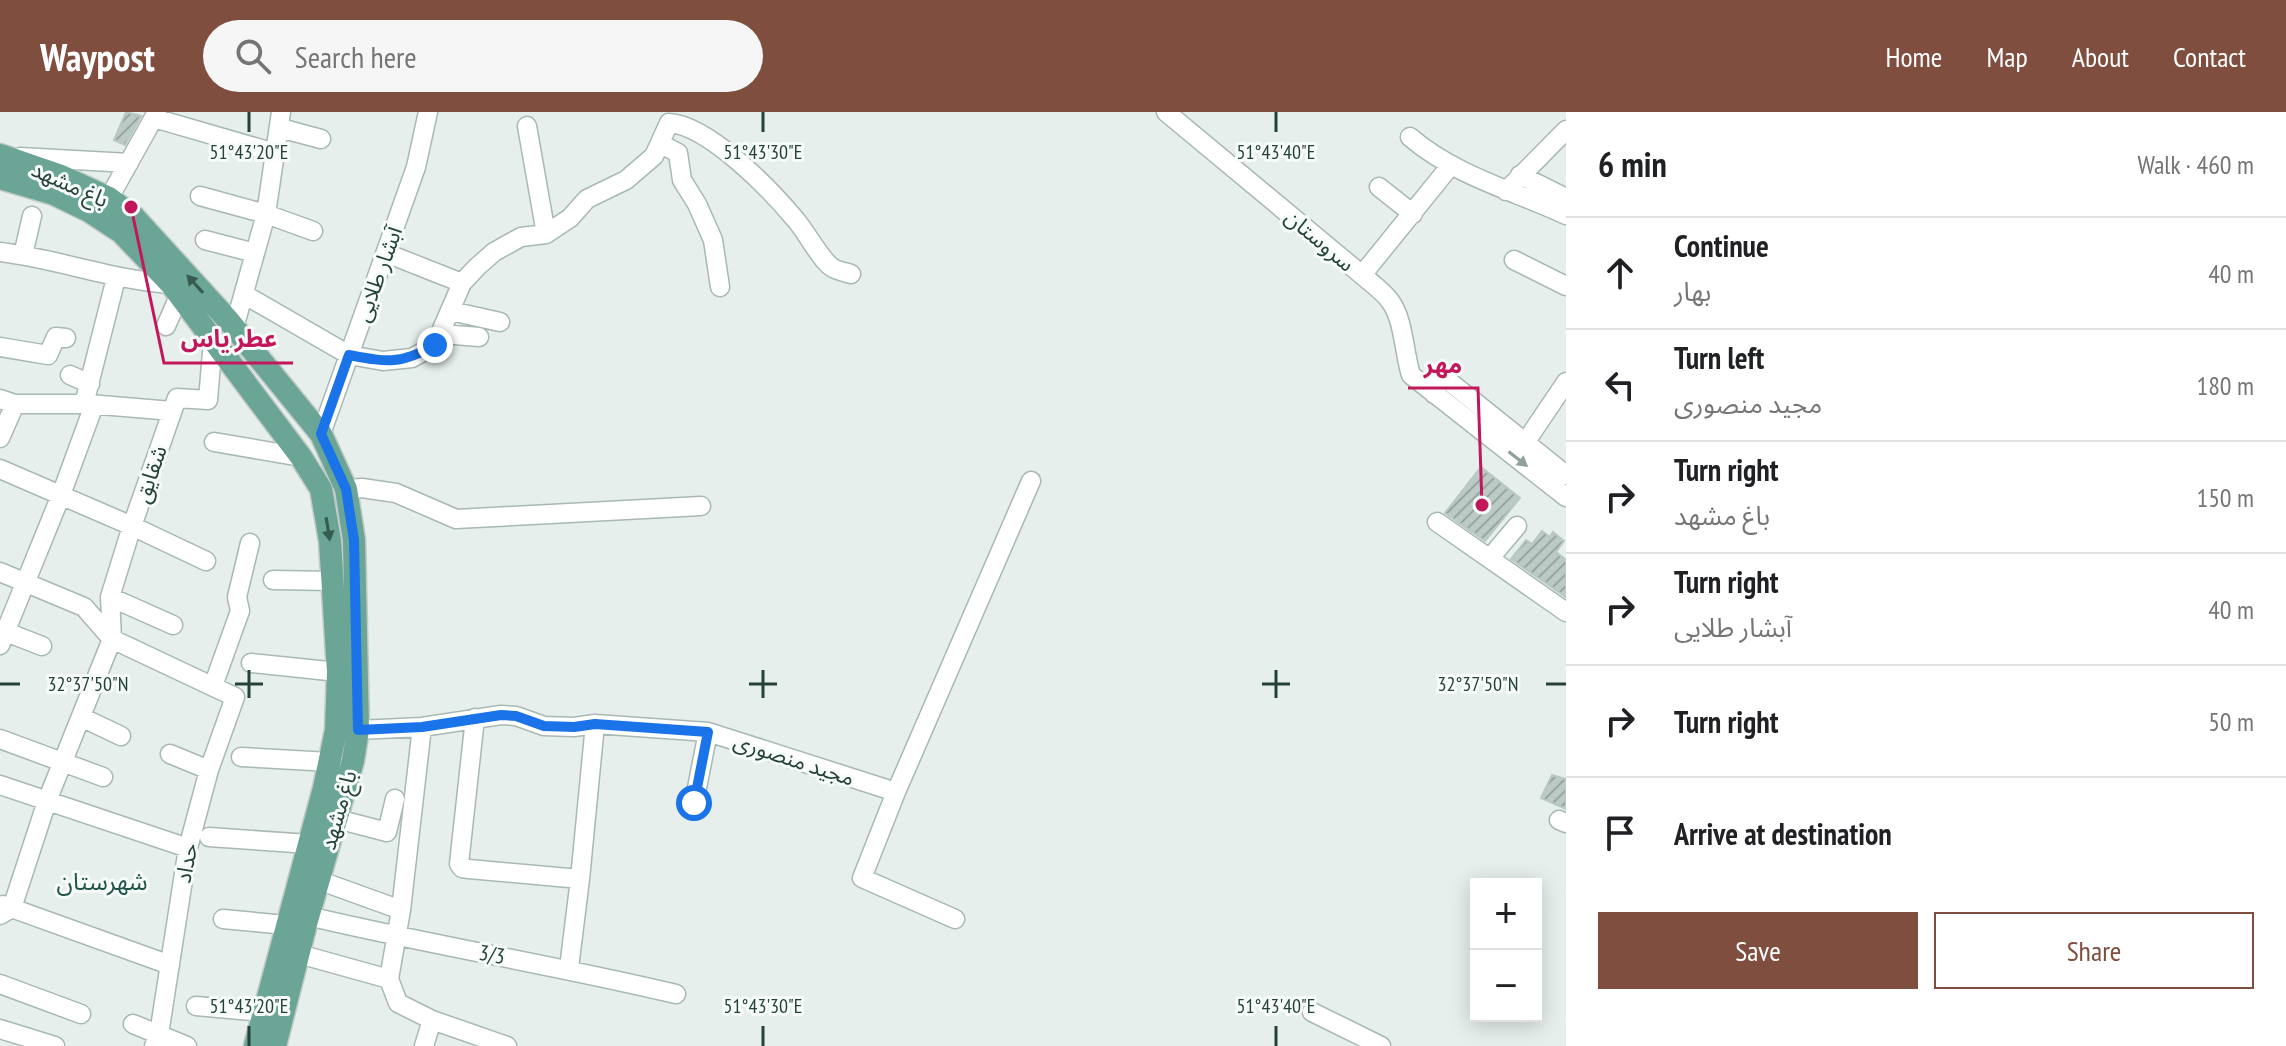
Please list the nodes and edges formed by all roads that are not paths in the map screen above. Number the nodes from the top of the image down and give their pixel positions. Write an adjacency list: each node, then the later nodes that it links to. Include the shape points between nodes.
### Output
1 (428, 112): 30 (street, آبشار طلایی, via 416,167)
2 (1166, 112): 35 (street, سروستان)
3 (156, 115): 10 (street); 12 (street)
4 (281, 120): 8 (street); 10 (street)
5 (527, 126): 26 (street)
6 (1566, 130): 14 (street)
7 (1410, 137): 13 (street)
8 (321, 139)
9 (661, 144): 26 (street, via 626,180 587,199); 34 (street, via 669,123 702,134 753,175 831,267); 40 (street, via 678,153 682,180 713,240)
10 (275, 153): 21 (street)
11 (1, 163): 12 (street); 15 (main road, باغ مشهد)
12 (129, 163): 19 (street)
13 (1451, 165): 17 (street); 22 (street)
14 (1520, 175): 17 (street); 20 (street)
15 (58, 185): 19 (main road, باغ مشهد); 33 (main road, باغ مشهد, via 121,232)
16 (1379, 187): 22 (street)
17 (1506, 191): 23 (street)
18 (200, 196): 21 (street)
19 (109, 198): 43 (main road, باغ مشهد, one-way to 19, via 133,216)
20 (1566, 198)
21 (266, 214): 25 (street); 29 (street)
22 (1413, 214): 35 (street)
23 (1566, 215)
24 (32, 216): 31 (street)
25 (313, 231)
26 (546, 234): 38 (street, via 521,237 494,252)
27 (205, 240): 29 (street)
28 (0, 252): 31 (street)
29 (255, 253): 42 (street)
30 (386, 253): 38 (street); 53 (street, آبشار طلایی)
31 (23, 255): 36 (street)
32 (1514, 260): 39 (street)
33 (152, 263): 37 (street); 41 (main road, باغ مشهد)
34 (851, 274)
35 (1362, 275): 60 (street, سروستان, via 1392,303 1411,375)
36 (116, 278): 37 (street); 58 (street)
37 (138, 282): 41 (street)
38 (462, 283): 44 (street)
39 (1566, 286)
40 (720, 287)
41 (175, 290): 46 (street); 51 (main road, باغ مشهد)
42 (245, 295): 43 (street); 47 (street); 53 (street)
43 (216, 308): 47 (main road, باغ مشهد)
44 (451, 311): 45 (street); 48 (street)
45 (500, 322)
46 (166, 326)
47 (234, 328): 54 (main road, باغ مشهد)
48 (442, 334): 49 (street); 53 (street, via 435,345 412,358 383,361)
49 (479, 337)
50 (66, 338): 52 (street, via 56,337 48,355)
51 (213, 340): 55 (main road, باغ مشهد); 64 (street, via 208,400 177,398)
52 (0, 347)
53 (349, 355): 65 (street, آبشار طلایی)
54 (255, 356): 55 (main road, via 253,372); 59 (main road, باغ مشهد)
55 (237, 371): 61 (main road, باغ مشهد)
56 (70, 375): 58 (street)
57 (1566, 382): 68 (street)
58 (90, 384): 63 (street)
59 (279, 385): 61 (main road, via 269,384); 65 (main road, باغ مشهد)
60 (1434, 394): 68 (street, via 1436,383 1446,379); 75 (street, سروستان, one-way to 75)
61 (259, 401): 69 (main road, باغ مشهد)
62 (8, 402): 63 (street); 66 (street)
63 (89, 404): 64 (street); 74 (street)
64 (172, 411): 78 (street, شقایق)
65 (321, 434): 73 (main road, باغ مشهد)
66 (0, 438)
67 (214, 442): 69 (street)
68 (1525, 443): 71 (street)
69 (301, 457): 85 (main road, باغ مشهد, one-way to 85, via 321,489)
70 (0, 469): 74 (street)
71 (1566, 475)
72 (1031, 481): 111 (street)
73 (346, 489): 76 (street, via 396,493 456,519); 100 (main road, باغ مشهد, via 354,540)
74 (61, 495): 78 (street); 86 (street)
75 (1566, 497)
76 (701, 506)
77 (1437, 522): 81 (street)
78 (132, 526): 82 (street); 87 (street, شقایق)
79 (1517, 526): 81 (street)
80 (250, 543): 95 (street, via 237,597 240,611)
81 (1490, 558): 88 (street)
82 (206, 561)
83 (0, 572): 86 (street)
84 (273, 580): 85 (street)
85 (333, 581): 94 (main road, باغ مشهد)
86 (26, 582): 90 (street); 91 (street, via 84,607)
87 (110, 597): 89 (street); 91 (street, شقایق)
88 (1566, 612)
89 (173, 625)
90 (3, 638): 92 (street)
91 (112, 639): 95 (street); 96 (street)
92 (42, 646)
93 (251, 663): 94 (street)
94 (338, 672): 106 (main road, باغ مشهد)
95 (213, 686): 108 (street, حداد, via 235,697)
96 (81, 717): 102 (street); 107 (street)
97 (475, 718): 98 (street, مجید منصوری, via 516,716 544,726); 99 (street, مجید منصوری); 119 (street, via 459,864)
98 (595, 724): 101 (street, مجید منصوری); 119 (street)
99 (422, 727): 100 (street, مجید منصوری); 122 (street)
100 (358, 730): 115 (main road, باغ مشهد)
101 (708, 732): 111 (street, مجید منصوری); 114 (street)
102 (121, 736)
103 (0, 739): 107 (street)
104 (170, 754): 108 (street)
105 (241, 757): 106 (street)
106 (330, 762): 117 (main road, باغ مشهد)
107 (62, 764): 109 (street); 113 (street)
108 (209, 770): 118 (street, حداد)
109 (103, 777)
110 (0, 785): 113 (street)
111 (896, 792): 125 (street, via 862,878)
112 (395, 799): 115 (street, via 387,832)
113 (47, 801): 118 (street); 121 (street)
114 (694, 803)
115 (337, 819): 120 (main road, باغ مشهد)
116 (209, 837): 117 (street)
117 (309, 844): 126 (main road, باغ مشهد)
118 (188, 848): 129 (street, حداد)
119 (580, 879): 130 (street)
120 (318, 880): 122 (street); 123 (main road, باغ مشهد)
121 (4, 909): 129 (street)
122 (401, 910): 127 (street)
123 (308, 916): 127 (street, 3/3); 128 (main road, باغ مشهد)
124 (223, 919): 126 (street)
125 (955, 919)
126 (286, 925): 138 (main road, باغ مشهد)
127 (396, 937): 130 (street, 3/3); 131 (street)
128 (299, 954): 131 (street); 138 (main road, باغ مشهد)
129 (170, 965): 141 (street, حداد)
130 (569, 968): 133 (street, 3/3)
131 (389, 979): 137 (street, via 398,1003)
132 (0, 984): 136 (street)
133 (676, 994)
134 (196, 1006): 138 (street)
135 (1312, 1012): 146 (street)
136 (81, 1014)
137 (432, 1020): 144 (street); 145 (street)
138 (270, 1022)
139 (133, 1024): 141 (street)
140 (0, 1029): 142 (street)
141 (156, 1040): 143 (street)
142 (55, 1046)
143 (187, 1046)
144 (424, 1046)
145 (507, 1046)
146 (1381, 1046)

